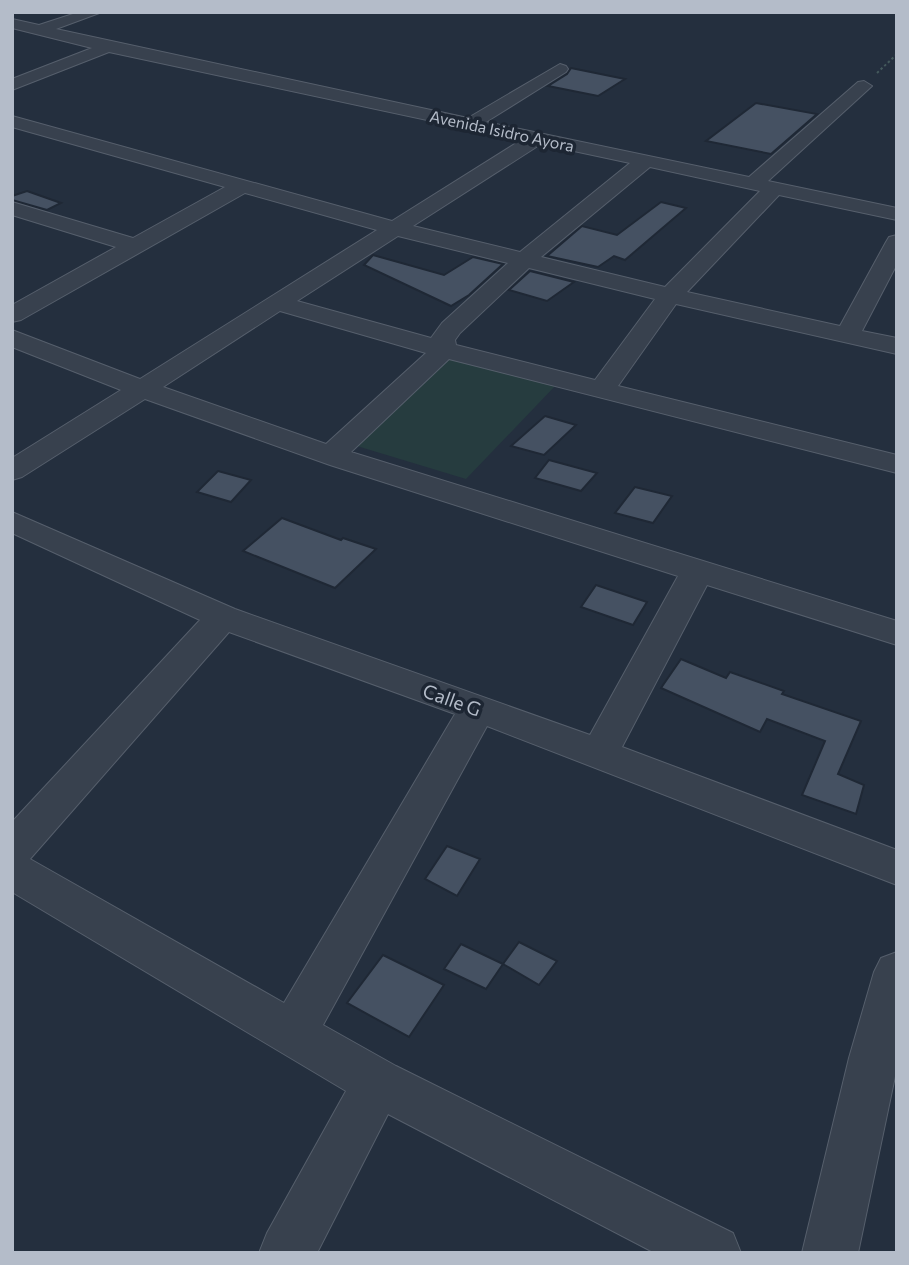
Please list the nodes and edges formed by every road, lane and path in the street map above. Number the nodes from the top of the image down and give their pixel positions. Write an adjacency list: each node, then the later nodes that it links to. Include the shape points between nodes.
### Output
1 (95, 12): 3 (street)
2 (12, 23): 3 (street, Avenida Isidro Ayora)
3 (42, 29): 4 (street, Avenida Isidro Ayora)
4 (108, 47): 7 (street); 10 (street, Avenida Isidro Ayora)
5 (897, 54): 8 (path)
6 (560, 69): 10 (street)
7 (12, 85)
8 (863, 86): 14 (street)
9 (12, 121): 13 (street)
10 (470, 124): 11 (street, Avenida Isidro Ayora)
11 (536, 139): 12 (street, Avenida Isidro Ayora); 17 (street)
12 (646, 161): 14 (street, Avenida Isidro Ayora); 20 (street)
13 (244, 185): 17 (street); 19 (street)
14 (763, 187): 16 (street, Avenida Isidro Ayora); 21 (street)
15 (12, 208): 19 (street)
16 (897, 214)
17 (393, 228): 20 (street); 22 (street)
18 (897, 242): 24 (street)
19 (135, 246): 23 (street)
20 (523, 259): 21 (street); 27 (street, via 451,328 442,340)
21 (670, 296): 24 (street); 29 (street)
22 (277, 303): 27 (street); 28 (street)
23 (12, 315)
24 (848, 334): 26 (street)
25 (12, 338): 28 (street)
26 (897, 346)
27 (444, 350): 29 (street); 30 (street)
28 (141, 390): 30 (street); 32 (street)
29 (601, 391): 31 (street)
30 (331, 455): 34 (street)
31 (897, 464)
32 (12, 471)
33 (12, 521): 35 (street, Calle G)
34 (698, 570): 36 (street); 38 (street)
35 (223, 617): 37 (street, Calle G); 39 (street)
36 (897, 633)
37 (478, 708): 38 (street, Calle G); 43 (street)
38 (599, 755): 40 (street, Calle G)
39 (12, 850)
40 (897, 868)
41 (12, 870): 43 (street)
42 (897, 972): 47 (street)
43 (293, 1033): 44 (street)
44 (378, 1083): 45 (street); 46 (street)
45 (287, 1253)
46 (713, 1253)
47 (831, 1253)

